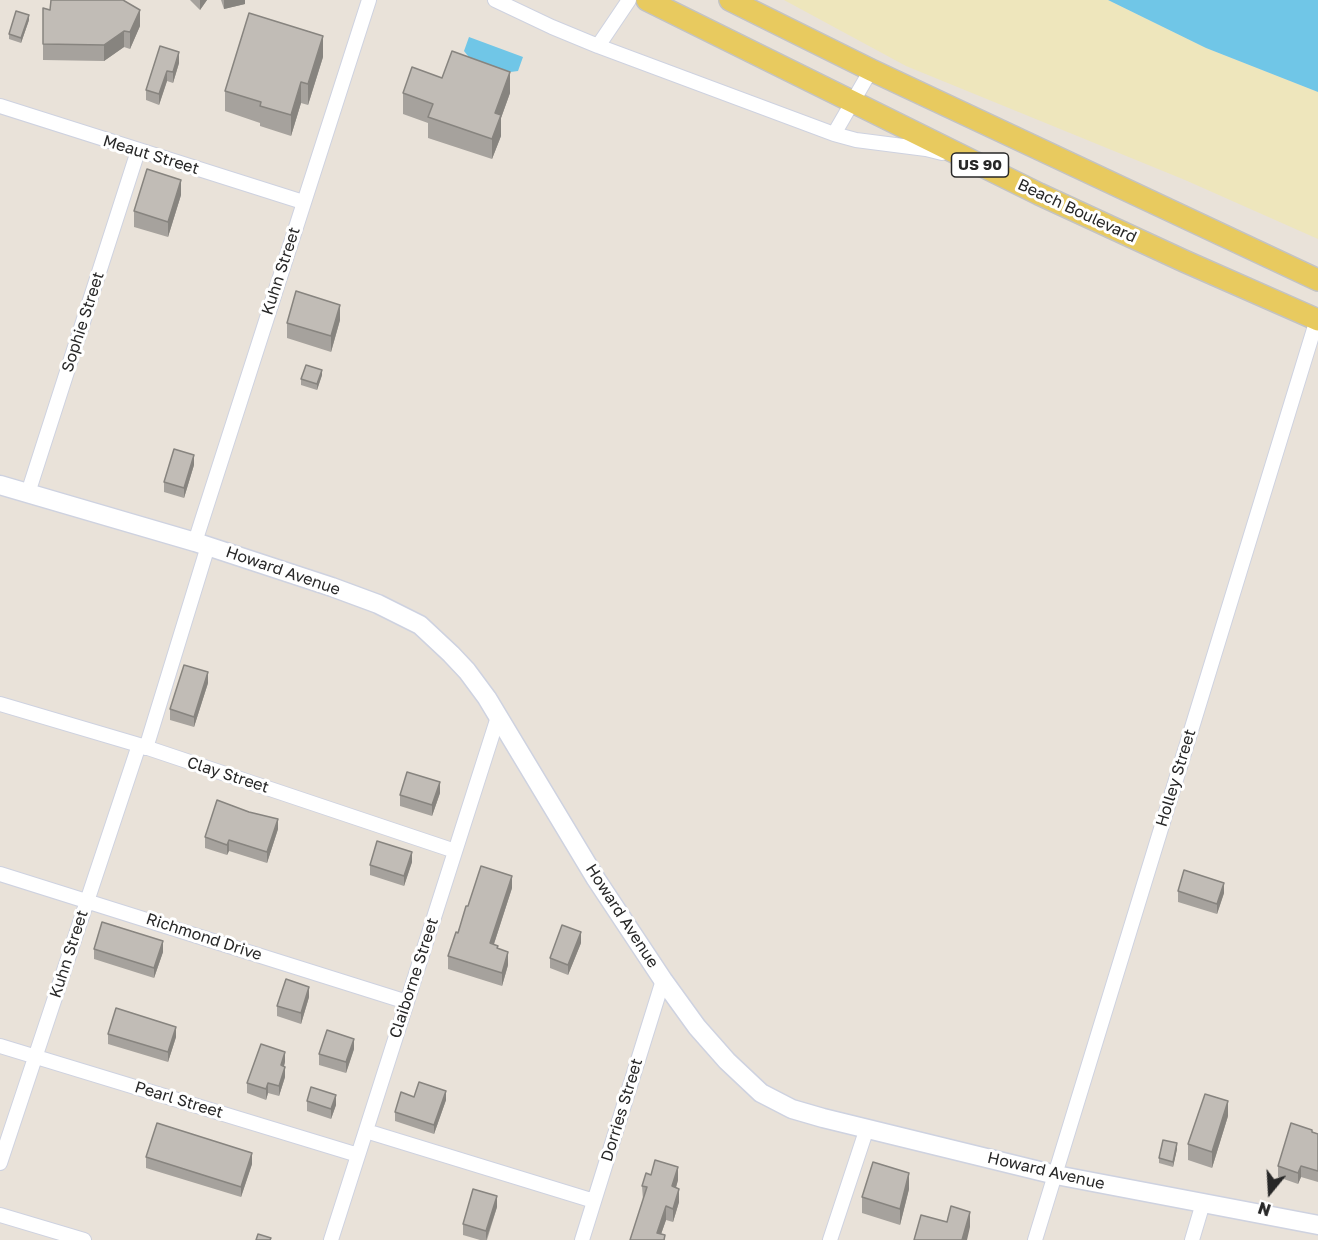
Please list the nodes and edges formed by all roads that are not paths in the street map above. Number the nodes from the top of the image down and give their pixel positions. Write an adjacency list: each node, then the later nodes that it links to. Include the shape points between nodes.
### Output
1 (369, 0): 13 (street, Kuhn Street)
2 (495, 0): 6 (street)
3 (629, 0): 6 (street)
4 (647, 0): 8 (main road, Beach Boulevard / US 90)
5 (730, 0): 7 (main road, US 90)
6 (598, 46): 10 (street)
7 (871, 70): 8 (street); 14 (main road, US 90)
8 (853, 102): 10 (street); 12 (main road, Beach Boulevard / US 90)
9 (0, 106): 11 (street, Meaut Street)
10 (834, 134): 12 (street)
11 (138, 151): 13 (street, Meaut Street); 17 (street, Sophie Street)
12 (968, 160): 15 (main road, Beach Boulevard / US 90, via 1184,261)
13 (303, 202): 18 (street, Kuhn Street)
14 (1318, 280)
15 (1318, 318): 33 (street, Holley Street)
16 (0, 485): 17 (main road, Howard Avenue)
17 (28, 493): 18 (main road, Howard Avenue)
18 (202, 544): 20 (main road, Howard Avenue, via 378,604 420,625 467,671); 21 (street, Kuhn Street)
19 (0, 704): 21 (street, Clay Street)
20 (498, 717): 22 (street, Claiborne Street); 25 (main road, Howard Avenue, via 596,879)
21 (142, 746): 22 (street, Clay Street); 24 (street, Kuhn Street)
22 (455, 851): 26 (street, Claiborne Street)
23 (0, 874): 24 (street, Richmond Drive)
24 (87, 900): 26 (street, Richmond Drive); 28 (street, Kuhn Street)
25 (663, 980): 29 (main road, Howard Avenue, via 697,1027 761,1093 792,1109); 34 (street, Dorries Street)
26 (407, 1002): 30 (street, Claiborne Street)
27 (0, 1046): 28 (street, Pearl Street)
28 (35, 1057): 31 (street, Pearl Street); 32 (street, Kuhn Street)
29 (867, 1128): 33 (main road, Howard Avenue); 41 (street)
30 (366, 1131): 31 (street, Claiborne Street); 34 (street)
31 (358, 1155): 39 (street, Claiborne Street)
32 (0, 1163)
33 (1056, 1175): 35 (main road, Howard Avenue); 42 (street, Holley Street)
34 (594, 1201): 40 (street, Dorries Street)
35 (1203, 1203): 37 (main road, Howard Avenue); 43 (street)
36 (0, 1215): 38 (street)
37 (1318, 1225)
38 (84, 1240)
39 (331, 1240)
40 (582, 1240)
41 (830, 1240)
42 (1035, 1240)
43 (1192, 1240)

